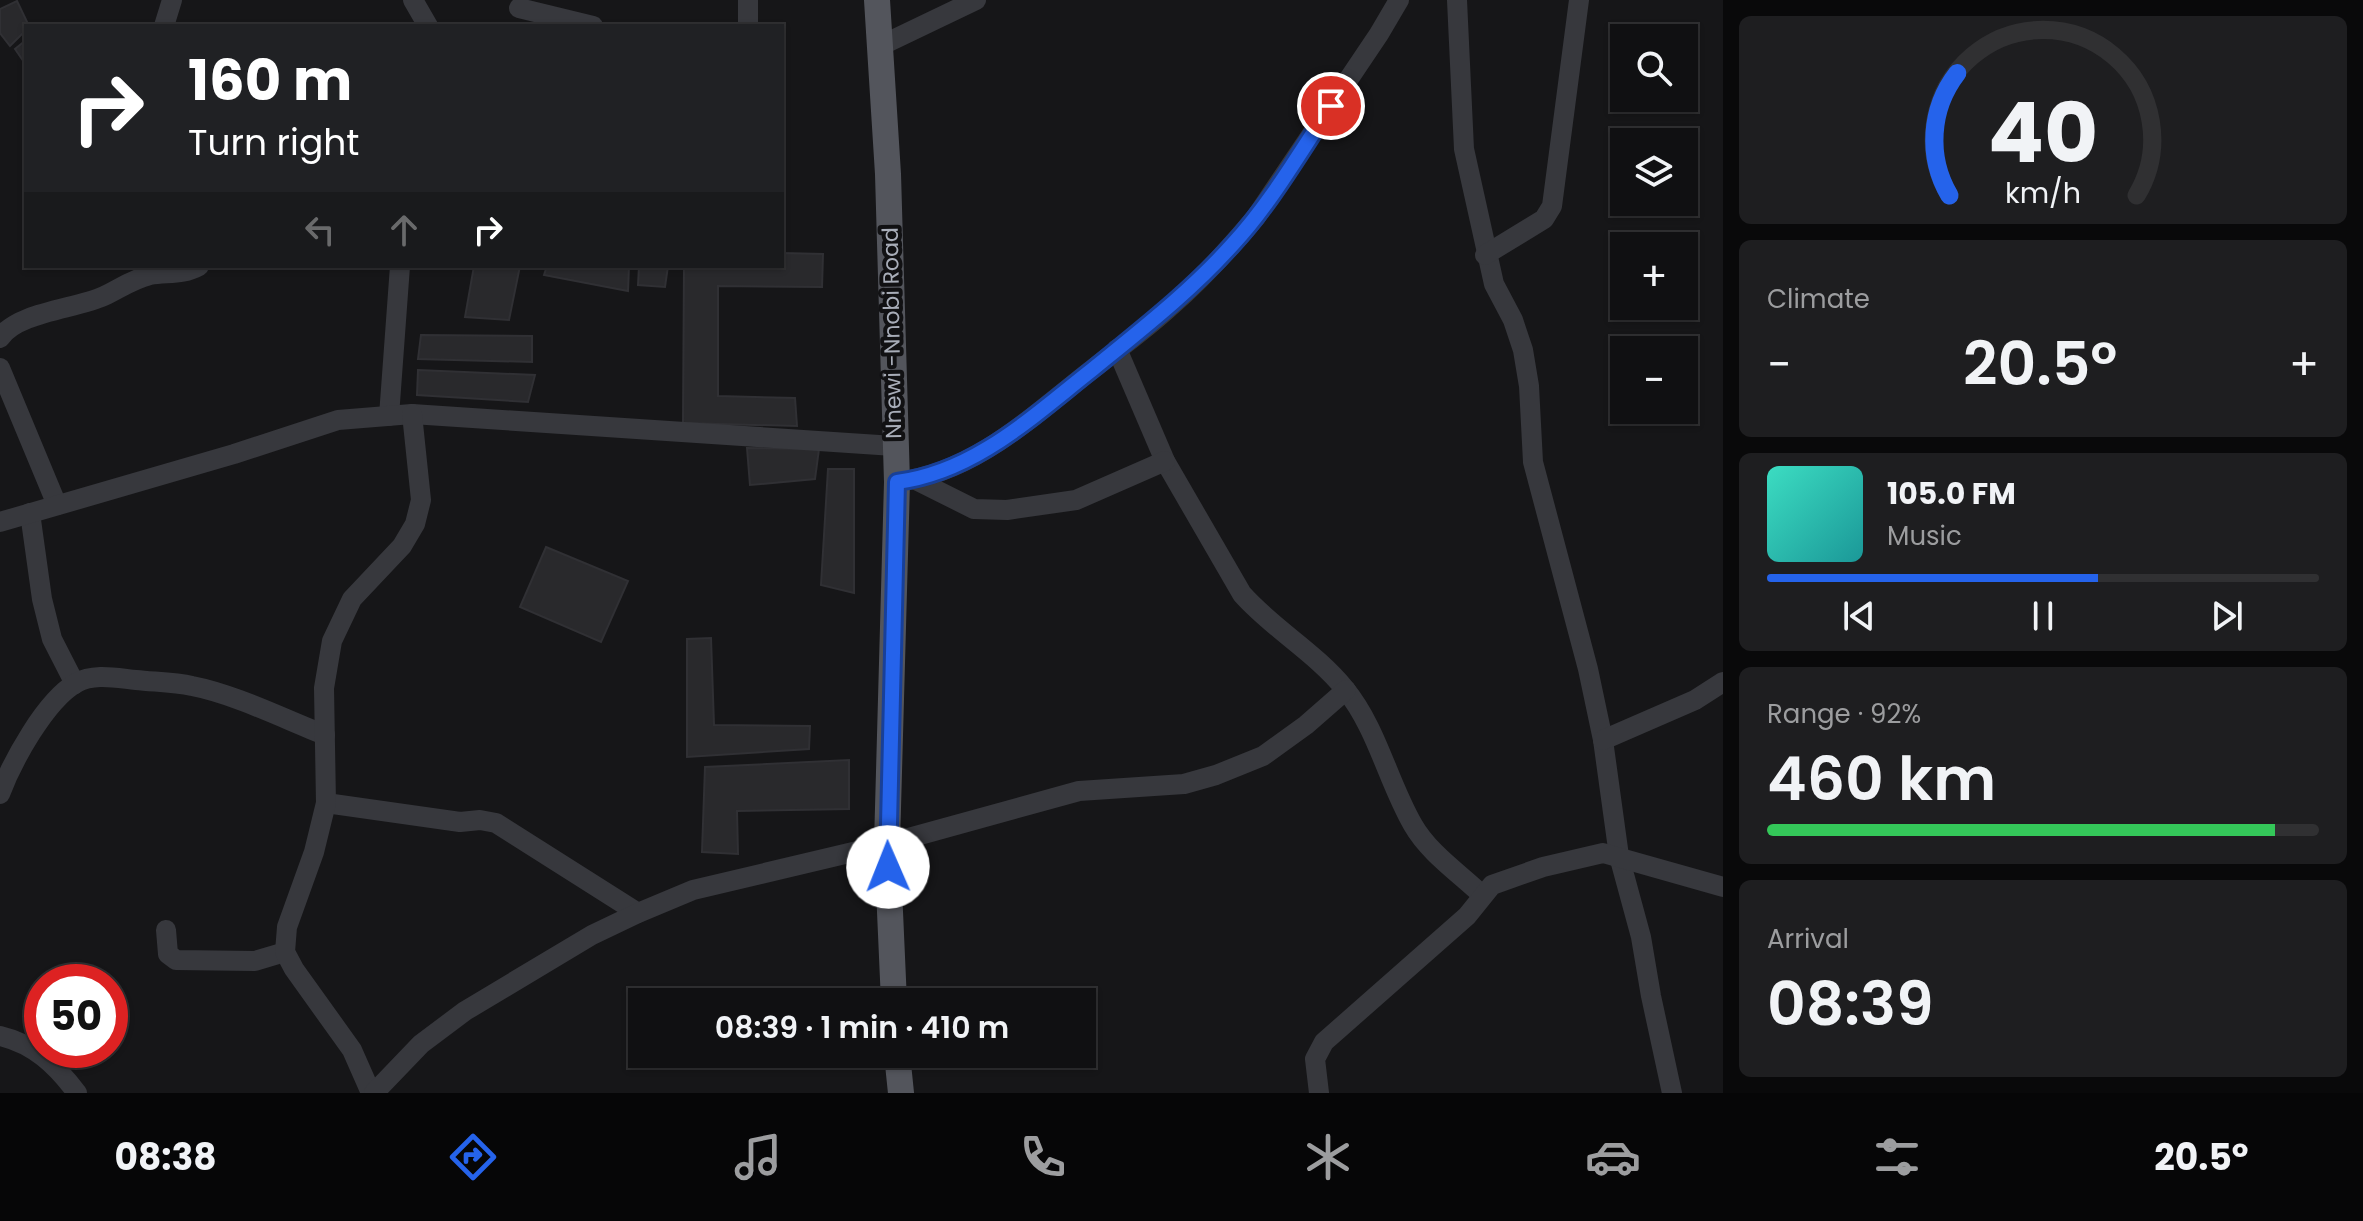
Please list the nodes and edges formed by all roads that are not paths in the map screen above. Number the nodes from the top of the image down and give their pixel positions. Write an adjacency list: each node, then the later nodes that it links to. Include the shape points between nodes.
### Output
1 (172, 0): 10 (street)
2 (413, 0): 11 (street)
3 (748, 0): 13 (street)
4 (877, 0): 14 (main road, Nnewi -Nnobi Road)
5 (976, 0): 14 (street)
6 (1399, 0): 20 (street, via 1256,217 1171,306)
7 (1457, 0): 15 (street, via 1464,149)
8 (1579, 0): 15 (street, via 1552,206 1544,219)
9 (519, 8): 12 (street)
10 (165, 24)
11 (427, 24)
12 (585, 24)
13 (748, 24)
14 (880, 46): 24 (main road, Nnewi -Nnobi Road)
15 (1485, 255): 34 (street, via 1523,350 1533,462)
16 (193, 268): 18 (street, via 179,273)
17 (400, 268): 23 (street)
18 (150, 271): 19 (street, via 102,297)
19 (2, 331)
20 (1117, 349): 25 (street); 26 (street, via 1013,433 938,474)
21 (0, 368): 27 (street)
22 (412, 414): 23 (street); 24 (street); 33 (street, via 421,500 415,524 402,546 352,599 332,641 324,688)
23 (389, 416): 27 (street, via 338,420)
24 (894, 446): 26 (main road, Nnewi -Nnobi Road)
25 (1165, 461): 26 (street, via 1076,500 1007,510 974,509); 32 (street, via 1242,594)
26 (906, 481): 37 (main road, Nnewi -Nnobi Road)
27 (57, 505): 28 (street)
28 (30, 513): 29 (street); 31 (street, via 52,639)
29 (0, 522)
30 (1723, 682): 34 (street, via 1695,700)
31 (75, 684): 33 (street, via 107,677 191,686); 35 (street, via 30,735)
32 (1346, 690): 37 (street, via 1263,756 1216,775 1184,784 1079,791); 40 (street, via 1413,825)
33 (325, 735): 36 (street)
34 (1603, 740): 38 (street)
35 (0, 794)
36 (326, 803): 41 (street, via 496,823); 43 (street, via 287,927)
37 (887, 844): 41 (street, via 693,890); 44 (main road, Nnewi -Nnobi Road)
38 (1619, 856): 39 (street); 40 (street, via 1603,853 1543,867 1492,885); 51 (street)
39 (1723, 887)
40 (1482, 895): 50 (street, via 1467,916 1324,1042 1315,1059)
41 (638, 913): 48 (street, via 465,1011 421,1044)
42 (166, 930): 43 (street, via 168,954 176,960 255,961)
43 (285, 952): 48 (street, via 352,1050)
44 (893, 988)
45 (0, 1036): 47 (street, via 26,1043)
46 (898, 1068): 49 (main road)
47 (77, 1093)
48 (372, 1093)
49 (901, 1093)
50 (1319, 1093)
51 (1672, 1093)

